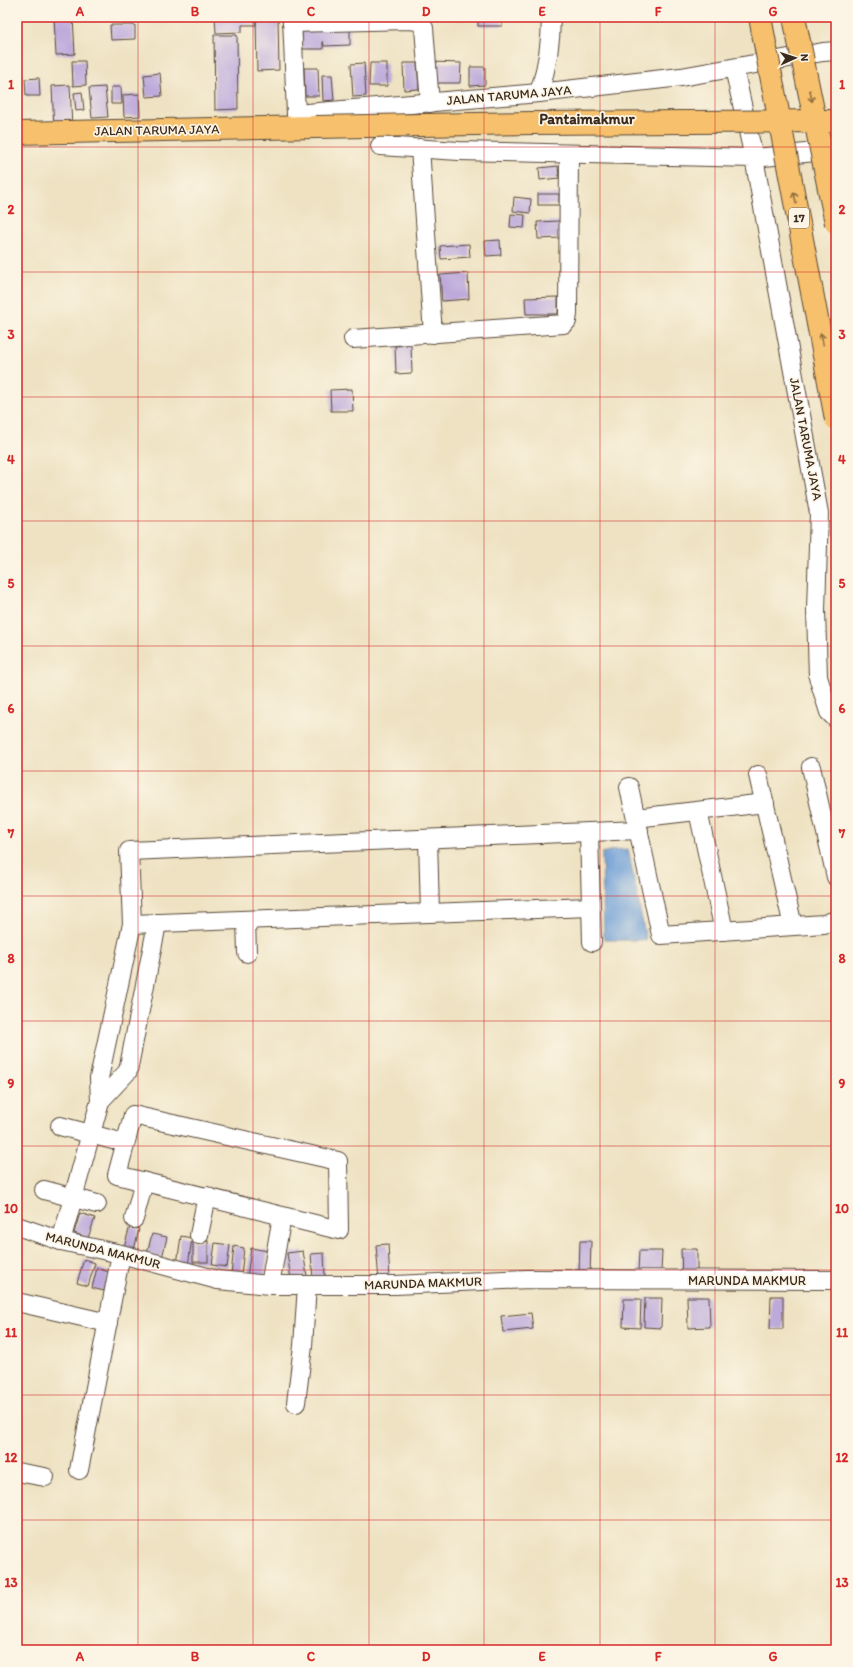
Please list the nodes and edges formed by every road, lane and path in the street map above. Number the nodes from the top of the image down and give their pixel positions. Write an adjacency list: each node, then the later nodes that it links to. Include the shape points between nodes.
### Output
1 (551, 17): 7 (street, via 548,61)
2 (760, 17): 20 (main road, 17, one-way to 2, bridge)
3 (794, 17): 17 (main road, one-way to 17, bridge)
4 (292, 20): 8 (street, via 419,21 424,28); 10 (street)
5 (836, 51): 6 (street, JALAN TARUMA JAYA)
6 (734, 68): 7 (street, JALAN TARUMA JAYA, via 681,77); 16 (street, JALAN TARUMA JAYA)
7 (540, 93): 8 (street, JALAN TARUMA JAYA)
8 (430, 103): 10 (street, JALAN TARUMA JAYA)
9 (836, 121): 10 (main road, JALAN TARUMA JAYA, bridge)
10 (303, 123): 11 (main road, JALAN TARUMA JAYA)
11 (17, 133)
12 (380, 146): 13 (street)
13 (420, 148): 15 (street); 18 (street)
14 (836, 150): 16 (street)
15 (569, 154): 16 (street); 18 (street, via 567,321 564,324)
16 (754, 158): 21 (street, JALAN TARUMA JAYA, via 819,513 816,610 818,676 829,712)
17 (836, 223)
18 (433, 334): 19 (street)
19 (354, 339)
20 (836, 419)
21 (836, 719)
22 (811, 767): 30 (street)
23 (758, 776): 25 (street)
24 (629, 787): 27 (street)
25 (764, 804): 26 (street); 37 (street)
26 (698, 811): 27 (street); 38 (street)
27 (637, 824): 28 (street); 38 (street, via 661,935)
28 (588, 832): 29 (street); 31 (street)
29 (428, 839): 32 (street); 35 (street, via 129,851)
30 (836, 877)
31 (590, 907): 32 (street); 39 (street)
32 (430, 913): 33 (street)
33 (246, 920): 36 (street); 40 (street)
34 (836, 920): 37 (street, via 824,924)
35 (132, 924): 36 (street); 41 (street, via 99,1078)
36 (157, 924): 41 (street, via 128,1071)
37 (793, 926): 38 (street)
38 (724, 931)
39 (592, 942)
40 (247, 953)
41 (100, 1101): 43 (street)
42 (60, 1126): 43 (street)
43 (91, 1134): 44 (street); 48 (street)
44 (113, 1140)
45 (144, 1182): 47 (street); 50 (street, via 117,1175 133,1115 338,1161 339,1230); 51 (street)
46 (44, 1190): 48 (street)
47 (207, 1196): 50 (street); 53 (street)
48 (73, 1198): 49 (street); 54 (street)
49 (97, 1204)
50 (282, 1216): 57 (street)
51 (134, 1219)
52 (17, 1226): 54 (street, MARUNDA MAKMUR)
53 (199, 1235)
54 (61, 1241): 55 (street, MARUNDA MAKMUR)
55 (122, 1254): 57 (street, MARUNDA MAKMUR, via 218,1280); 60 (street)
56 (836, 1280): 58 (street, MARUNDA MAKMUR, via 528,1279 395,1285)
57 (270, 1285): 58 (street, MARUNDA MAKMUR)
58 (307, 1285): 61 (street)
59 (17, 1302): 60 (street)
60 (108, 1323): 62 (street)
61 (296, 1403)
62 (79, 1470)
63 (17, 1472): 64 (street)
64 (45, 1477)

